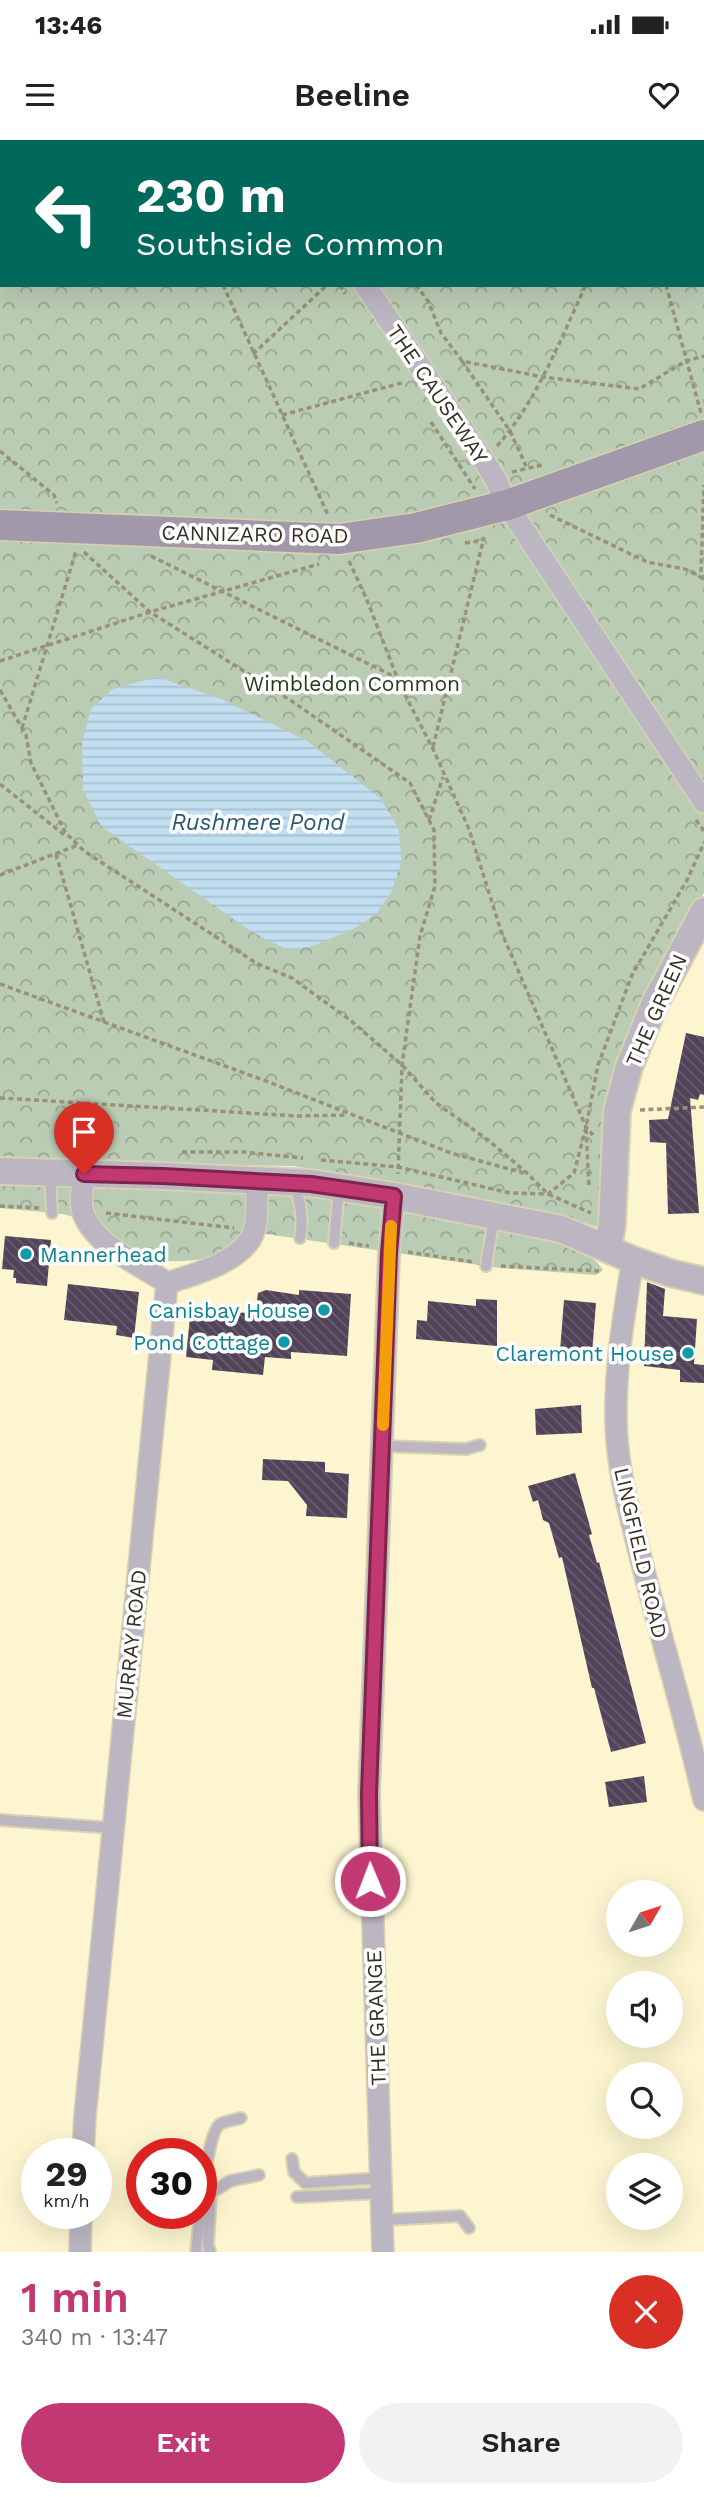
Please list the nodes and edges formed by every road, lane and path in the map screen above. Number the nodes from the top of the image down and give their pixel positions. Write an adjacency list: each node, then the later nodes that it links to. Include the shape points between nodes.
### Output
1 (224, 287): 7 (path)
2 (325, 287): 7 (path)
3 (366, 287): 18 (street, THE CAUSEWAY)
4 (418, 287): 9 (path, via 441,333)
5 (585, 287): 11 (path)
6 (667, 287): 10 (path)
7 (253, 354): 13 (path)
8 (704, 355): 10 (path)
9 (462, 361): 11 (path); 15 (path)
10 (686, 362): 11 (path, via 639,390); 14 (path)
11 (543, 377): 15 (path)
12 (405, 382): 13 (path)
13 (281, 415): 25 (path)
14 (704, 421)
15 (510, 431): 18 (path); 19 (path)
16 (704, 435): 21 (main road, CANNIZARO ROAD)
17 (0, 451): 22 (path, via 54,495 58,505)
18 (484, 461): 21 (street, THE CAUSEWAY)
19 (527, 467)
20 (704, 485): 27 (path)
21 (499, 496): 25 (main road, CANNIZARO ROAD, via 416,528); 27 (path, via 548,514 647,562 685,569); 35 (path); 38 (street, THE CAUSEWAY)
22 (47, 505)
23 (315, 514): 25 (path)
24 (0, 526): 25 (main road, CANNIZARO ROAD)
25 (333, 526): 28 (path, via 319,565); 32 (path)
26 (139, 551): 28 (path)
27 (704, 580)
28 (222, 592): 29 (path); 32 (path)
29 (150, 612): 30 (path); 30 (path, via 77,546); 39 (path, via 290,699 410,783)
30 (46, 646): 31 (path); 34 (path)
31 (0, 661)
32 (397, 678): 35 (path)
33 (0, 690): 34 (path)
34 (22, 729): 41 (path, via 32,763 65,832)
35 (433, 749): 36 (path)
36 (444, 775): 39 (path); 52 (path, via 469,830 500,931)
37 (0, 785): 41 (path)
38 (704, 802)
39 (429, 820): 47 (path, via 434,830 435,886 419,936)
40 (704, 843): 52 (path, via 632,975 598,1065)
41 (78, 845): 42 (path); 47 (path, via 256,963 292,978)
42 (56, 854): 43 (path); 46 (path)
43 (0, 875)
44 (704, 911): 50 (street, THE GREEN, via 655,1003)
45 (0, 984): 46 (path)
46 (104, 1022): 51 (path)
47 (402, 1065): 53 (path); 62 (path, via 436,1103)
48 (0, 1098): 51 (path, via 298,1116)
49 (704, 1107): 50 (path)
50 (617, 1111): 76 (street, THE GREEN)
51 (350, 1115): 53 (path)
52 (586, 1128): 54 (path); 66 (path); 67 (path, via 574,1172)
53 (398, 1131): 58 (path); 62 (path, via 451,1153)
54 (595, 1138)
55 (177, 1152): 56 (path)
56 (308, 1158)
57 (320, 1160): 58 (path)
58 (398, 1167): 67 (path, via 510,1193); 68 (path)
59 (0, 1171): 60 (street)
60 (50, 1173): 61 (street); 70 (lane)
61 (84, 1174): 63 (street); 80 (street, via 81,1210 92,1230)
62 (528, 1174): 67 (path)
63 (257, 1181): 64 (street); 80 (street, via 251,1239 205,1272)
64 (294, 1183): 65 (street); 74 (lane, via 302,1209)
65 (339, 1188): 68 (street); 75 (lane)
66 (590, 1192)
67 (548, 1194): 71 (path)
68 (394, 1196): 72 (street); 82 (street, THE GRANGE)
69 (591, 1203): 71 (path)
70 (52, 1213)
71 (593, 1214): 73 (path)
72 (494, 1216): 76 (street, via 561,1229); 78 (lane)
73 (600, 1217)
74 (300, 1238)
75 (334, 1243)
76 (608, 1249): 77 (street)
77 (632, 1259): 79 (street); 83 (street, LINGFIELD ROAD, via 616,1396 617,1447)
78 (486, 1266)
79 (704, 1281)
80 (167, 1283): 85 (street, MURRAY ROAD)
81 (480, 1445): 82 (lane, via 466,1449)
82 (383, 1446): 91 (street, THE GRANGE, via 369,1793)
83 (704, 1800)
84 (0, 1820): 85 (lane)
85 (113, 1828): 87 (street, MURRAY ROAD)
86 (241, 2118): 88 (lane, via 221,2123)
87 (84, 2138)
88 (212, 2138)
89 (292, 2159): 91 (lane, via 294,2172 305,2183)
90 (258, 2175): 99 (lane, via 230,2181 211,2193)
91 (382, 2186): 92 (lane); 93 (street, THE GRANGE)
92 (297, 2197)
93 (382, 2220): 94 (lane, via 460,2216); 100 (street, THE GRANGE)
94 (469, 2228)
95 (81, 2229): 97 (street)
96 (198, 2229): 98 (lane)
97 (80, 2252)
98 (196, 2252)
99 (210, 2252)
100 (383, 2252)

